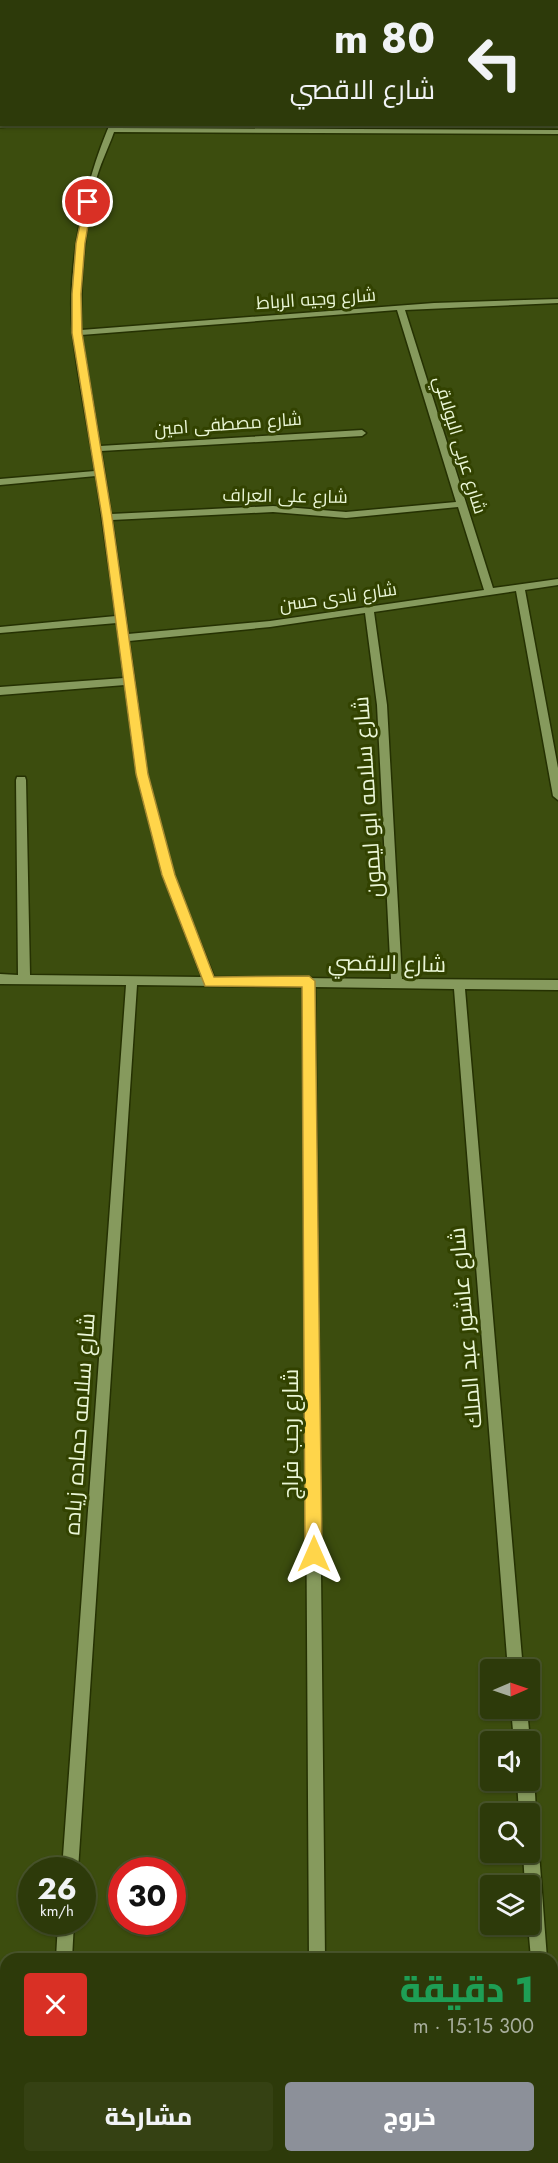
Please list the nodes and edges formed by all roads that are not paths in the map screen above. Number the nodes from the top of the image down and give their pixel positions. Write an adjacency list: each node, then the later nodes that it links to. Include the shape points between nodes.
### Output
1 (113, 127): 2 (street); 5 (street, via 92,182 81,243)
2 (558, 132)
3 (558, 301): 4 (street, شارع وجيه الرباط)
4 (400, 308): 5 (street, شارع وجيه الرباط); 10 (street, شارع عربى البولاقي)
5 (77, 333): 7 (street)
6 (362, 433): 7 (street, شارع مصطفى امين)
7 (96, 449): 8 (street)
8 (100, 473): 9 (street); 11 (street)
9 (0, 482)
10 (461, 504): 11 (street, شارع على العراف, via 346,515 273,509); 14 (street, شارع عربى البولاقي)
11 (107, 517): 16 (street)
12 (558, 582): 13 (street, شارع نادى حسن)
13 (520, 588): 14 (street, شارع نادى حسن); 22 (street)
14 (489, 592): 15 (street, شارع نادى حسن)
15 (369, 609): 18 (street, شارع نادى حسن, via 216,631); 29 (street, شارع سلامه ابو ليمون, via 382,705)
16 (120, 620): 17 (street); 18 (street)
17 (0, 630)
18 (123, 638): 19 (street)
19 (129, 681): 20 (street); 27 (street, via 142,774 168,875)
20 (0, 691)
21 (21, 780): 23 (street)
22 (558, 796)
23 (24, 978): 24 (street, شارع الاقصي); 25 (street, شارع الاقصي)
24 (0, 979)
25 (132, 981): 27 (street, شارع الاقصي); 32 (street, شارع سلامه حماده زياده)
26 (309, 981): 27 (street, شارع الاقصي); 29 (street, شارع الاقصي); 36 (street, شارع رجب فراج)
27 (210, 982)
28 (459, 983): 29 (street, شارع الاقصي); 30 (street, شارع الاقصي); 31 (street, شارع عاشور عبد الملك)
29 (397, 984)
30 (558, 985)
31 (515, 1659)
32 (71, 1857)
33 (532, 1863): 37 (street)
34 (65, 1935): 35 (street)
35 (64, 1953)
36 (317, 1953)
37 (539, 1953)

